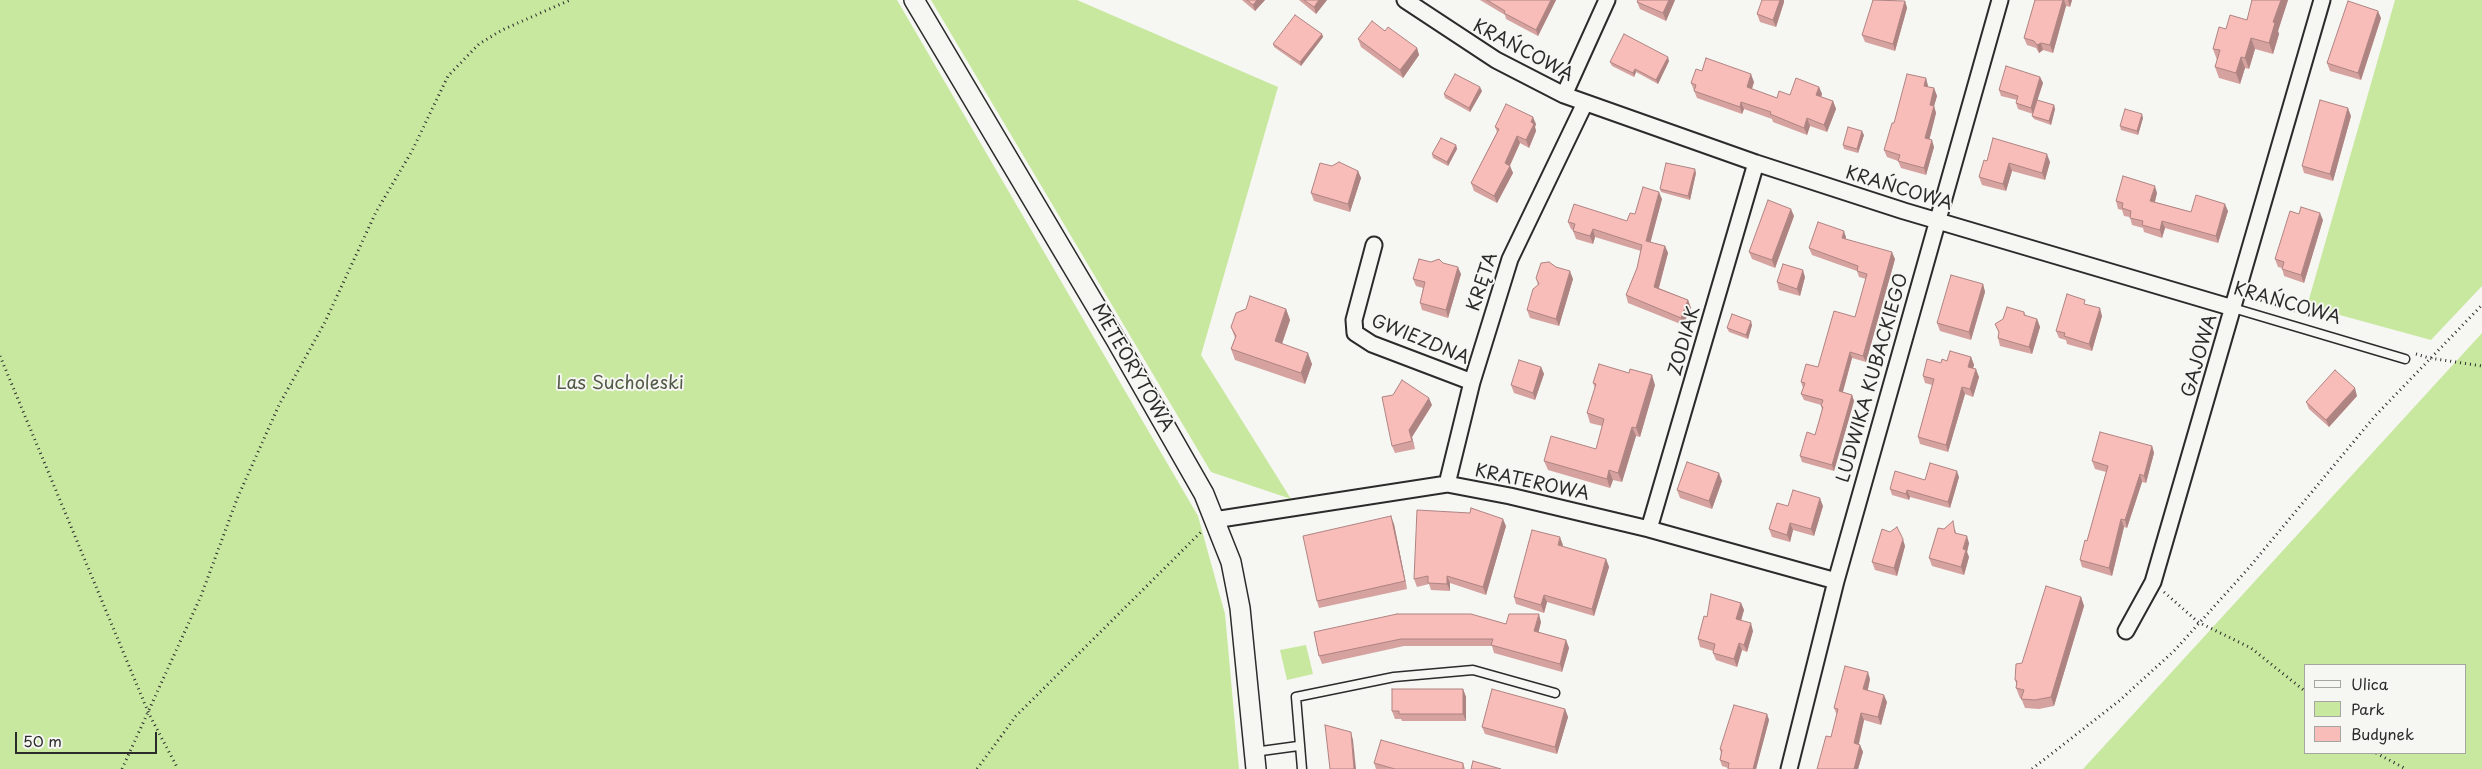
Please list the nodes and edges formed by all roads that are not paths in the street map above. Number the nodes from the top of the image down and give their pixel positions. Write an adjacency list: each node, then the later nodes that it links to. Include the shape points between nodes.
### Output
1 (914, 0): 15 (street, METEORYTOWA, via 1182,455 1204,494)
2 (1405, 0): 6 (street, KRAŃCOWA, via 1496,60)
3 (1607, 0): 6 (street)
4 (2000, 0): 9 (street, LUDWIKA KUBACKIEGO)
5 (2322, 0): 11 (street, GAJOWA)
6 (1564, 95): 7 (street, KRAŃCOWA)
7 (1585, 103): 8 (street, KRAŃCOWA); 13 (street, KRĘTA, via 1518,238)
8 (1756, 163): 9 (street, KRAŃCOWA); 16 (street, ZODIAK)
9 (1938, 221): 11 (street, KRAŃCOWA); 17 (street, LUDWIKA KUBACKIEGO)
10 (1374, 245): 13 (street, GWIEZDNA, via 1354,320 1355,333 1372,344)
11 (2233, 308): 12 (lane, KRAŃCOWA); 18 (street, GAJOWA, via 2153,582)
12 (2406, 359)
13 (1472, 382): 14 (street, KRĘTA)
14 (1447, 484): 15 (street, KRATEROWA); 16 (street, KRATEROWA)
15 (1214, 520): 21 (street, METEORYTOWA, via 1230,562 1240,608)
16 (1649, 529): 17 (street, KRATEROWA)
17 (1836, 582): 23 (street, LUDWIKA KUBACKIEGO)
18 (2126, 631)
19 (1555, 693): 20 (lane, via 1473,670 1394,677 1296,697)
20 (1298, 746): 21 (lane); 22 (lane)
21 (1255, 761)
22 (1302, 769)
23 (1789, 769)

